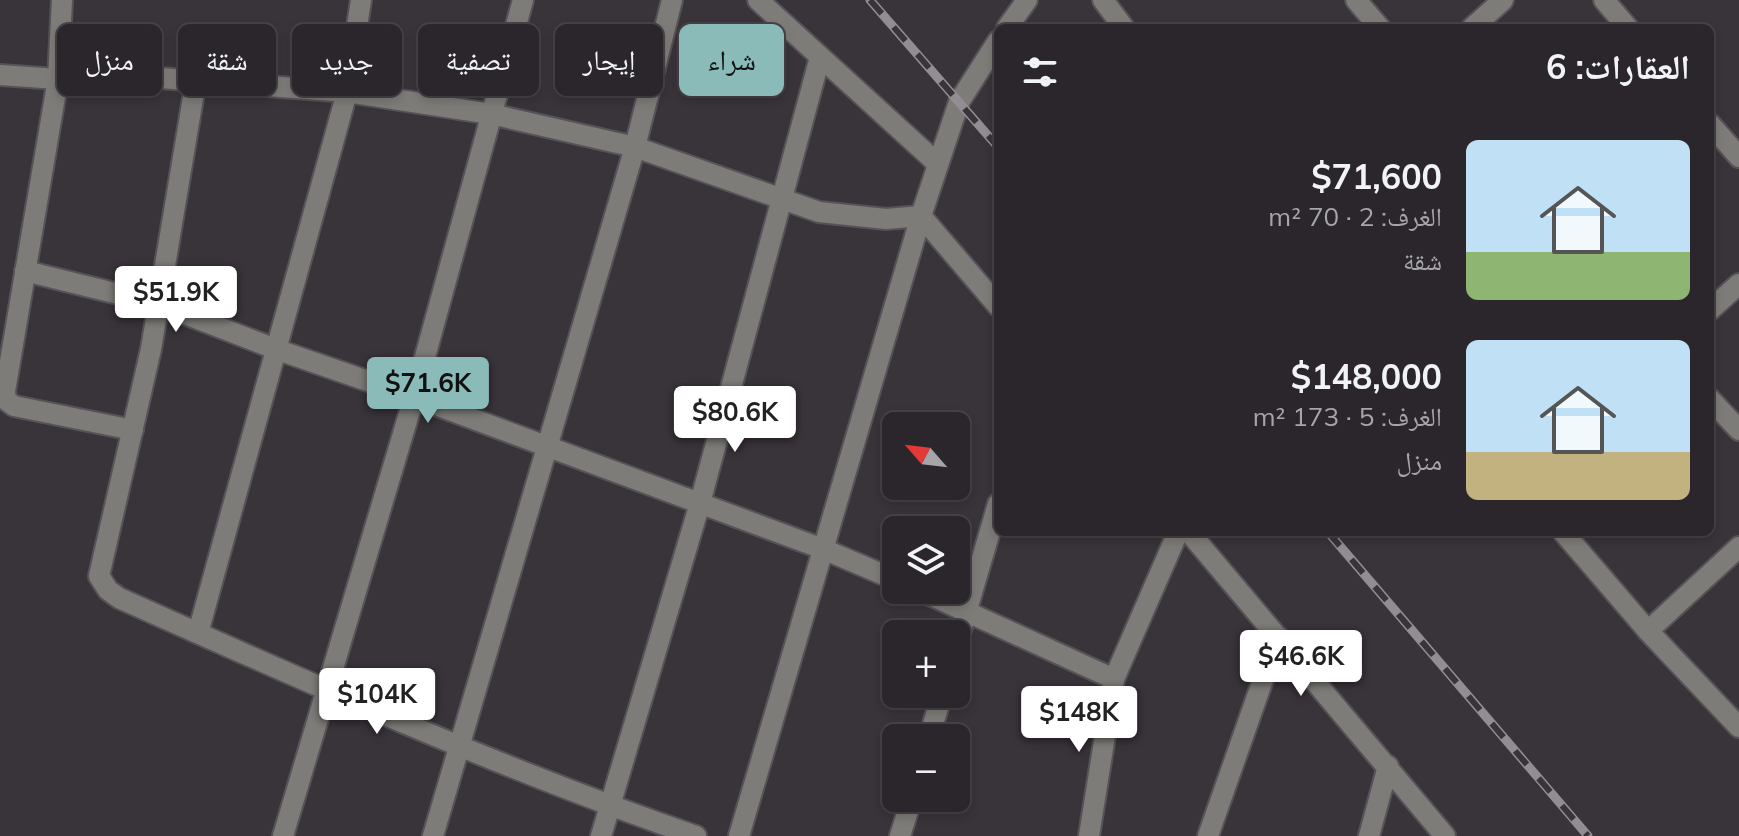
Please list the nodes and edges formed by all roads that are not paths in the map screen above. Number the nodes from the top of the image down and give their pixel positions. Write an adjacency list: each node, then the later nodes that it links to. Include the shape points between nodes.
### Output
1 (62, 0): 11 (street)
2 (361, 0): 12 (street)
3 (523, 0): 26 (street)
4 (672, 0): 28 (street)
5 (758, 0): 19 (street)
6 (1027, 0): 13 (street)
7 (1103, 0): 14 (street)
8 (1356, 0): 15 (street)
9 (1503, 0): 16 (street)
10 (1604, 0): 17 (street)
11 (61, 24)
12 (357, 24)
13 (1010, 24)
14 (1121, 24)
15 (1377, 24)
16 (1476, 24)
17 (1625, 24)
18 (994, 47): 30 (street, via 959,102)
19 (820, 57): 30 (street); 31 (street)
20 (0, 75): 21 (street)
21 (57, 79)
22 (57, 85): 33 (street)
23 (193, 96): 36 (street)
24 (346, 96): 38 (street)
25 (373, 96): 26 (street)
26 (491, 114): 28 (street); 39 (street)
27 (1714, 129): 29 (street)
28 (635, 147): 31 (street); 43 (street)
29 (1739, 157)
30 (938, 164): 32 (street)
31 (781, 198): 32 (street, via 819,212 886,219); 44 (street)
32 (921, 216): 35 (street); 50 (street)
33 (25, 271): 36 (street); 41 (street, via 6,400 14,406)
34 (1739, 284): 37 (street)
35 (994, 301)
36 (159, 304): 38 (street); 41 (street)
37 (1714, 306)
38 (278, 350): 39 (street); 56 (street)
39 (414, 397): 43 (street); 59 (street)
40 (1714, 403): 42 (street)
41 (133, 430): 56 (street, via 99,576 119,598)
42 (1739, 430)
43 (547, 446): 44 (street); 61 (street)
44 (700, 503): 50 (street); 63 (street)
45 (994, 518): 53 (street)
46 (1176, 536): 58 (street)
47 (1192, 536): 57 (street)
48 (1566, 536): 55 (street)
49 (1739, 547): 55 (street)
50 (823, 549): 51 (street); 69 (street)
51 (882, 574)
52 (953, 604): 53 (street)
53 (967, 610): 54 (street); 58 (street)
54 (964, 620)
55 (1648, 631): 60 (street)
56 (198, 633): 59 (street)
57 (1278, 637): 62 (street); 72 (street)
58 (1114, 679): 71 (street)
59 (326, 691): 61 (street); 65 (street)
60 (1739, 727)
61 (459, 746): 63 (street); 66 (street)
62 (1388, 766): 73 (street); 74 (street)
63 (611, 806): 67 (street); 68 (street)
64 (908, 812): 70 (street)
65 (283, 836)
66 (433, 836)
67 (601, 836)
68 (696, 836)
69 (739, 836)
70 (900, 836)
71 (1089, 836)
72 (1208, 836)
73 (1369, 836)
74 (1445, 836)

